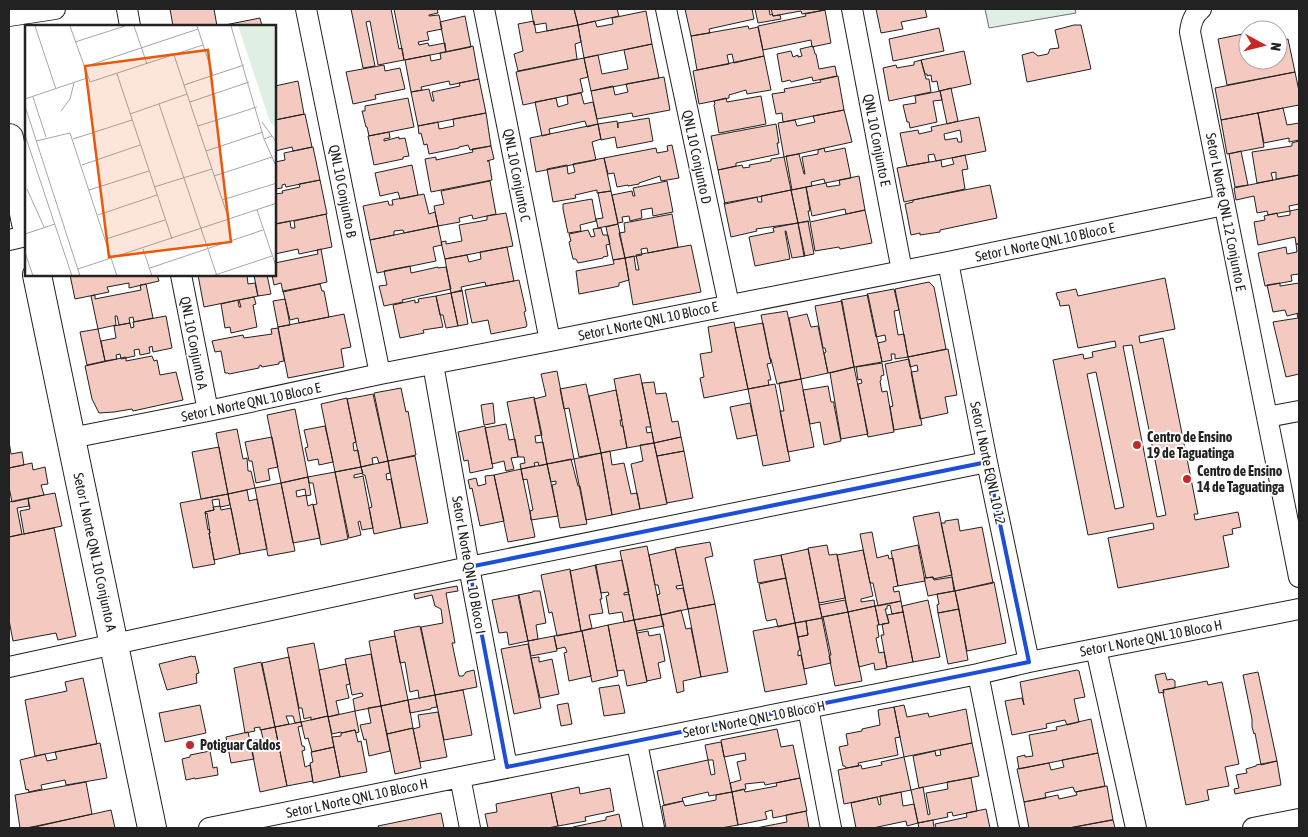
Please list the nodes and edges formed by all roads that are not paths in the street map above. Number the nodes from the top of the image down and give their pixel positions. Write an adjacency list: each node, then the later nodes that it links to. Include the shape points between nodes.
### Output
1 (55, 9): 8 (street)
2 (127, 9): 9 (street)
3 (306, 9): 22 (street, QNL 10 Conjunto B)
4 (484, 9): 20 (street, QNL 10 Conjunto C)
5 (666, 9): 19 (street, QNL 10 Conjunto D)
6 (852, 9): 16 (street, QNL 10 Conjunto E)
7 (1201, 9): 11 (street, Setor L Norte QNL 12 Conjunto E, via 1196,12 1190,32)
8 (9, 16)
9 (130, 25)
10 (9, 138): 12 (main road)
11 (1224, 205): 15 (street, Setor L Norte QNL 10 Bloco E); 25 (street, Setor L Norte QNL 12 Conjunto E)
12 (25, 218)
13 (25, 236): 14 (street)
14 (9, 240)
15 (948, 262): 16 (street, Setor L Norte QNL 10 Bloco E); 27 (street, Setor L Norte EQNL 10 12)
16 (902, 271): 19 (street, Setor L Norte QNL 10 Bloco E)
17 (37, 276): 26 (main road, Setor L Norte QNL 10 Conjunto A)
18 (180, 276): 24 (street, QNL 10 Conjunto A)
19 (729, 305): 20 (street, Setor L Norte QNL 10 Bloco E)
20 (550, 341): 21 (street, Setor L Norte QNL 10 Bloco E)
21 (433, 364): 22 (street, Setor L Norte QNL 10 Bloco E); 28 (street, Setor L Norte QNL 10 Bloco I)
22 (380, 374): 24 (street, Setor L Norte QNL 10 Bloco E)
23 (1299, 411): 25 (street)
24 (208, 412): 26 (street, Setor L Norte QNL 10 Bloco E)
25 (1267, 417): 29 (street, Setor L Norte QNL 12 Conjunto E)
26 (71, 438): 31 (main road, Setor L Norte QNL 10 Conjunto A)
27 (987, 462): 28 (street); 33 (street, Setor L Norte EQNL 10 12)
28 (469, 567): 31 (street); 38 (street, Setor L Norte QNL 10 Bloco I)
29 (1299, 577)
30 (1299, 609): 32 (street, Setor L Norte QNL 10 Bloco H)
31 (114, 643): 34 (street); 42 (main road, Setor L Norte QNL 10 Conjunto A)
32 (1096, 649): 33 (street, Setor L Norte QNL 10 Bloco H); 48 (street)
33 (1029, 662): 35 (street, Setor L Norte QNL 10 Bloco H)
34 (9, 667)
35 (978, 674): 36 (street, Setor L Norte QNL 10 Bloco H); 47 (street)
36 (808, 708): 37 (street, Setor L Norte QNL 10 Bloco H); 46 (street)
37 (637, 743): 38 (street, Setor L Norte QNL 10 Bloco H); 45 (street)
38 (507, 767): 39 (street, Setor L Norte QNL 10 Bloco H)
39 (460, 777): 41 (street, Setor L Norte QNL 10 Bloco H); 44 (street)
40 (1299, 819): 49 (street)
41 (292, 820): 43 (street, Setor L Norte QNL 10 Bloco H)
42 (152, 828)
43 (209, 828)
44 (470, 828)
45 (654, 828)
46 (832, 828)
47 (1009, 828)
48 (1136, 828)
49 (1253, 828)

